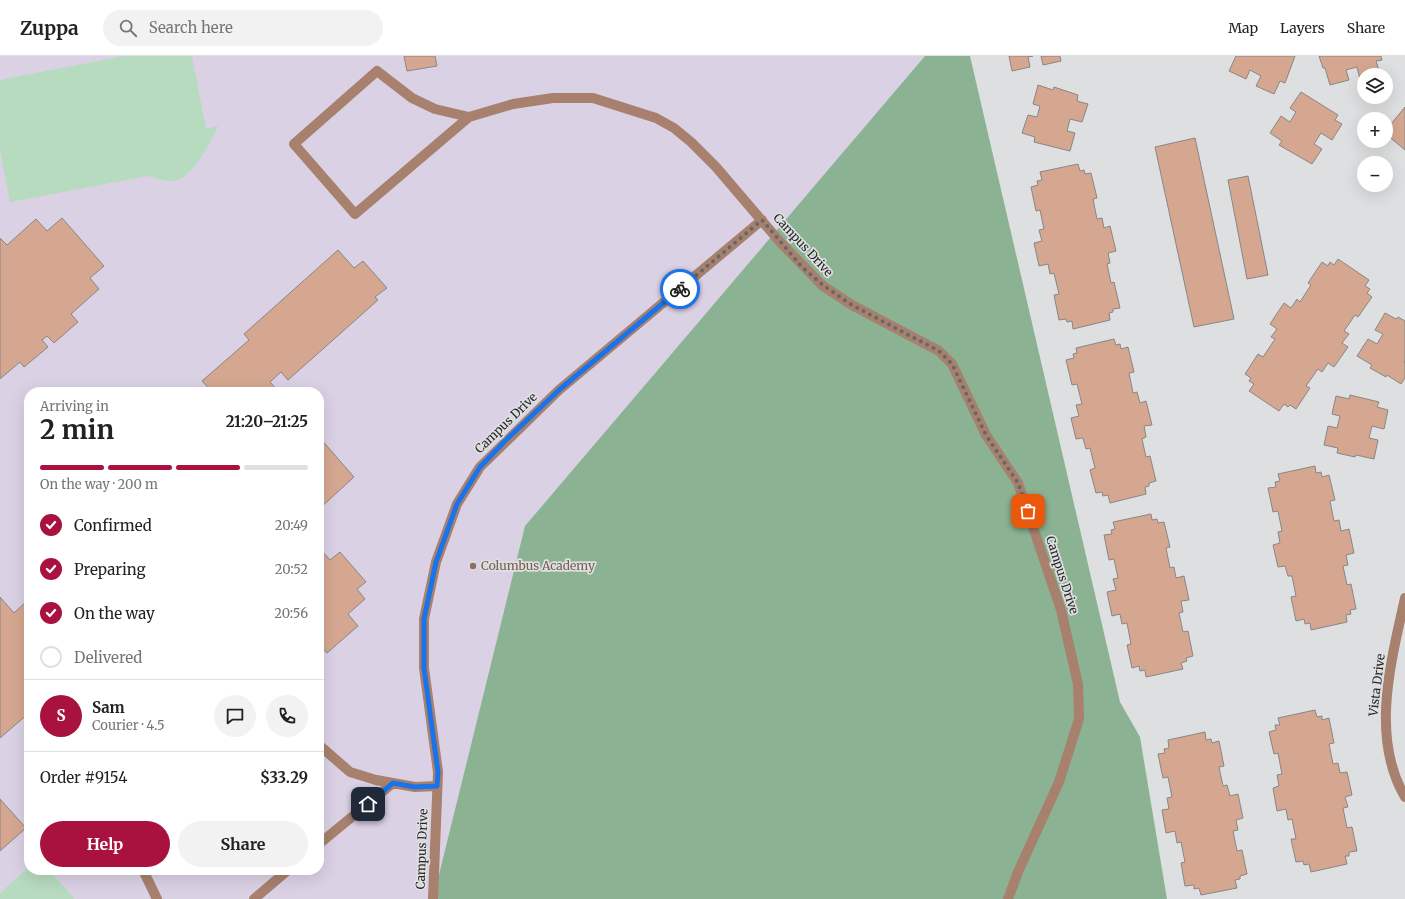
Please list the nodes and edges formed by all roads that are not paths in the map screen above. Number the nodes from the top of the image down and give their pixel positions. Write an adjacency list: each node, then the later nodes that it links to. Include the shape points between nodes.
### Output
1 (469, 117): 1 (street, via 355,214 294,144 377,71 435,109); 2 (street, via 513,104 553,98 593,98 656,118 691,142)
2 (762, 220): 6 (street, Campus Drive, via 553,395 480,467 457,504 436,562 424,619 424,668 438,772); 14 (street, Campus Drive, via 784,247 824,286 852,305 944,355 952,364 986,435 1018,483 1061,610 1078,684 1079,719 1059,782)
3 (1405, 598): 7 (street, Vista Drive, via 1385,715 1391,762)
4 (324, 749): 5 (street, via 350,772)
5 (393, 783): 6 (street, via 415,787); 8 (street)
6 (437, 786): 13 (street, Campus Drive)
7 (1405, 797)
8 (324, 840)
9 (145, 875): 11 (street)
10 (282, 875): 12 (street)
11 (157, 899)
12 (254, 899)
13 (433, 899)
14 (1008, 899)

